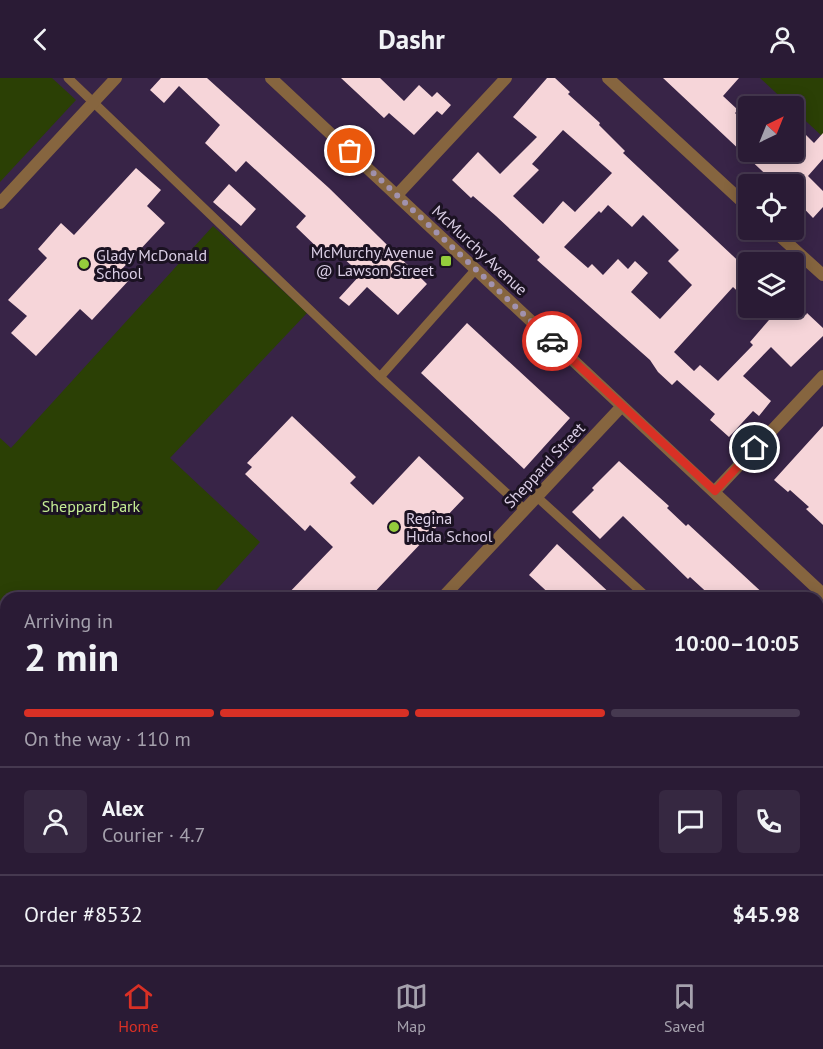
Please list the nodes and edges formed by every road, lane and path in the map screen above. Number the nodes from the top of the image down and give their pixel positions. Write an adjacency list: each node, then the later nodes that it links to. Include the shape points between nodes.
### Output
1 (68, 78): 6 (lane)
2 (116, 78): 6 (street)
3 (271, 78): 7 (street, McMurchy Avenue)
4 (506, 78): 7 (street)
5 (608, 78): 8 (street)
6 (93, 102): 9 (street); 13 (lane)
7 (397, 195): 11 (street, McMurchy Avenue)
8 (738, 198)
9 (0, 203)
10 (784, 240): 12 (street)
11 (476, 269): 13 (lane); 15 (street, McMurchy Avenue)
12 (823, 275)
13 (380, 376): 18 (lane)
14 (823, 376): 16 (street)
15 (622, 406): 16 (street, McMurchy Avenue); 17 (street, Sheppard Street)
16 (715, 491): 21 (street, McMurchy Avenue)
17 (537, 496): 18 (street, Sheppard Street); 20 (lane)
18 (525, 510): 19 (street, Sheppard Street)
19 (448, 592)
20 (638, 592)
21 (821, 592)

